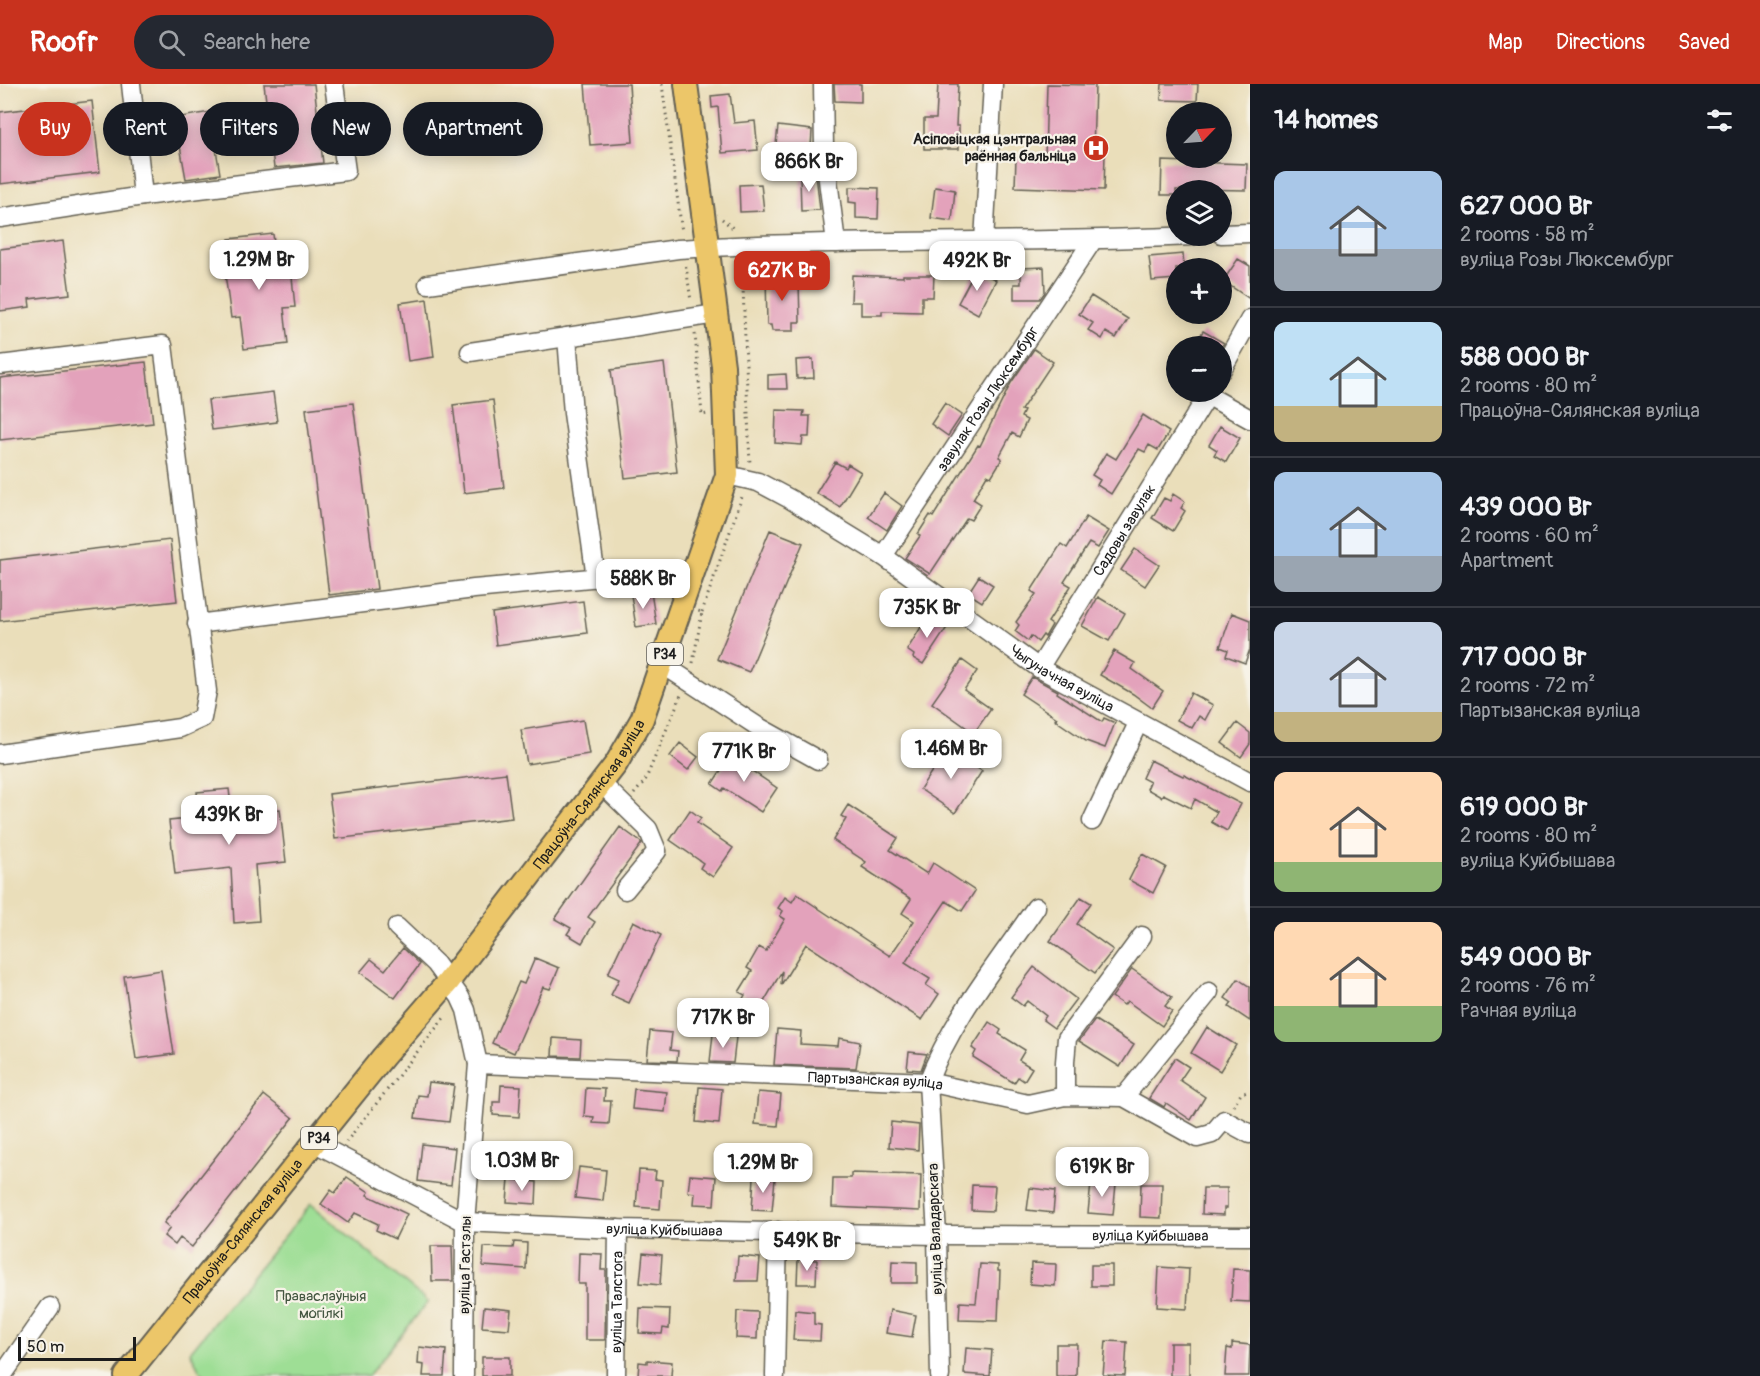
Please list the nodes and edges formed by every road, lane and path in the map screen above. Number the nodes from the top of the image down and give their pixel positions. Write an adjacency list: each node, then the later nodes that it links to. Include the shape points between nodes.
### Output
1 (131, 84): 7 (street)
2 (334, 84): 7 (street, via 346,171)
3 (662, 84): 16 (path)
4 (686, 84): 15 (main road, Працоўна-Сялянская вуліца / Р34)
5 (823, 84): 14 (street, via 824,148)
6 (993, 84): 13 (street)
7 (143, 196): 8 (street)
8 (0, 218)
9 (1250, 233): 10 (street)
10 (1232, 234)
11 (1166, 237): 12 (street)
12 (1093, 240): 13 (street); 30 (street, завулак Розы Люксембург)
13 (984, 241): 14 (street)
14 (836, 243): 15 (street)
15 (707, 248): 16 (street); 18 (main road, Працоўна-Сялянская вуліца / Р34)
16 (684, 249): 17 (street); 19 (path)
17 (428, 284)
18 (716, 314): 19 (street); 29 (main road, Працоўна-Сялянская вуліца / Р34, via 723,366)
19 (694, 317): 21 (street); 27 (path, via 702,415)
20 (1250, 319): 22 (street)
21 (567, 337): 23 (street); 32 (street, via 573,413)
22 (1232, 351)
23 (470, 352)
24 (0, 365): 33 (street, via 163,345)
25 (1203, 402): 35 (street, Садовы завулак)
26 (1223, 402): 28 (street)
27 (715, 414)
28 (1250, 420)
29 (728, 475): 30 (street, Чыгуначная вуліца, via 758,482); 31 (main road, Працоўна-Сялянская вуліца / Р34)
30 (883, 556): 35 (street, Чыгуначная вуліца)
31 (694, 572): 32 (street); 34 (main road, Працоўна-Сялянская вуліца / Р34)
32 (596, 578): 33 (street, via 474,589)
33 (197, 624): 38 (street, via 207,691 202,718 180,728)
34 (662, 664): 36 (street); 41 (main road, Працоўна-Сялянская вуліца / Р34, via 642,720)
35 (1039, 668): 37 (street, Чыгуначная вуліца)
36 (688, 681): 39 (street); 42 (path, via 645,781)
37 (1138, 723): 40 (street, Чыгуначная вуліца); 43 (street)
38 (0, 754)
39 (818, 760)
40 (1250, 782)
41 (601, 783): 42 (street); 48 (main road, Працоўна-Сялянская вуліца / Р34)
42 (625, 806): 44 (street, via 648,829 657,851)
43 (1092, 821)
44 (625, 890)
45 (1036, 907): 51 (street, via 953,1028)
46 (397, 927): 48 (street)
47 (1142, 936): 53 (street, via 1067,1038)
48 (454, 989): 50 (street, вуліца Гастэлы, via 466,1010); 57 (main road, Працоўна-Сялянская вуліца / Р34, via 383,1057); 58 (path)
49 (1209, 992): 54 (street)
50 (478, 1064): 51 (street, Партызанская вуліца); 59 (street, вуліца Гастэлы)
51 (928, 1082): 53 (street, Партызанская вуліца, via 1028,1104); 62 (street, вуліца Валадарскага)
52 (1250, 1091): 55 (path, via 1241,1094)
53 (1065, 1096): 54 (street, Партызанская вуліца)
54 (1124, 1097): 55 (street, Партызанская вуліца, via 1197,1138 1212,1134)
55 (1224, 1120): 56 (street)
56 (1250, 1134)
57 (315, 1143): 58 (street, вуліца Куйбышава); 66 (main road, Працоўна-Сялянская вуліца / Р34)
58 (336, 1155): 59 (street, вуліца Куйбышава)
59 (465, 1221): 60 (street, вуліца Куйбышава); 67 (street, вуліца Гастэлы)
60 (618, 1229): 61 (street, вуліца Куйбышава); 68 (street, вуліца Талстога)
61 (778, 1231): 62 (street, вуліца Куйбышава); 69 (street)
62 (937, 1235): 63 (street, вуліца Куйбышава); 70 (street, вуліца Валадарскага)
63 (1250, 1236)
64 (50, 1307): 65 (street)
65 (2, 1376)
66 (126, 1376)
67 (464, 1376)
68 (616, 1376)
69 (775, 1376)
70 (940, 1376)

